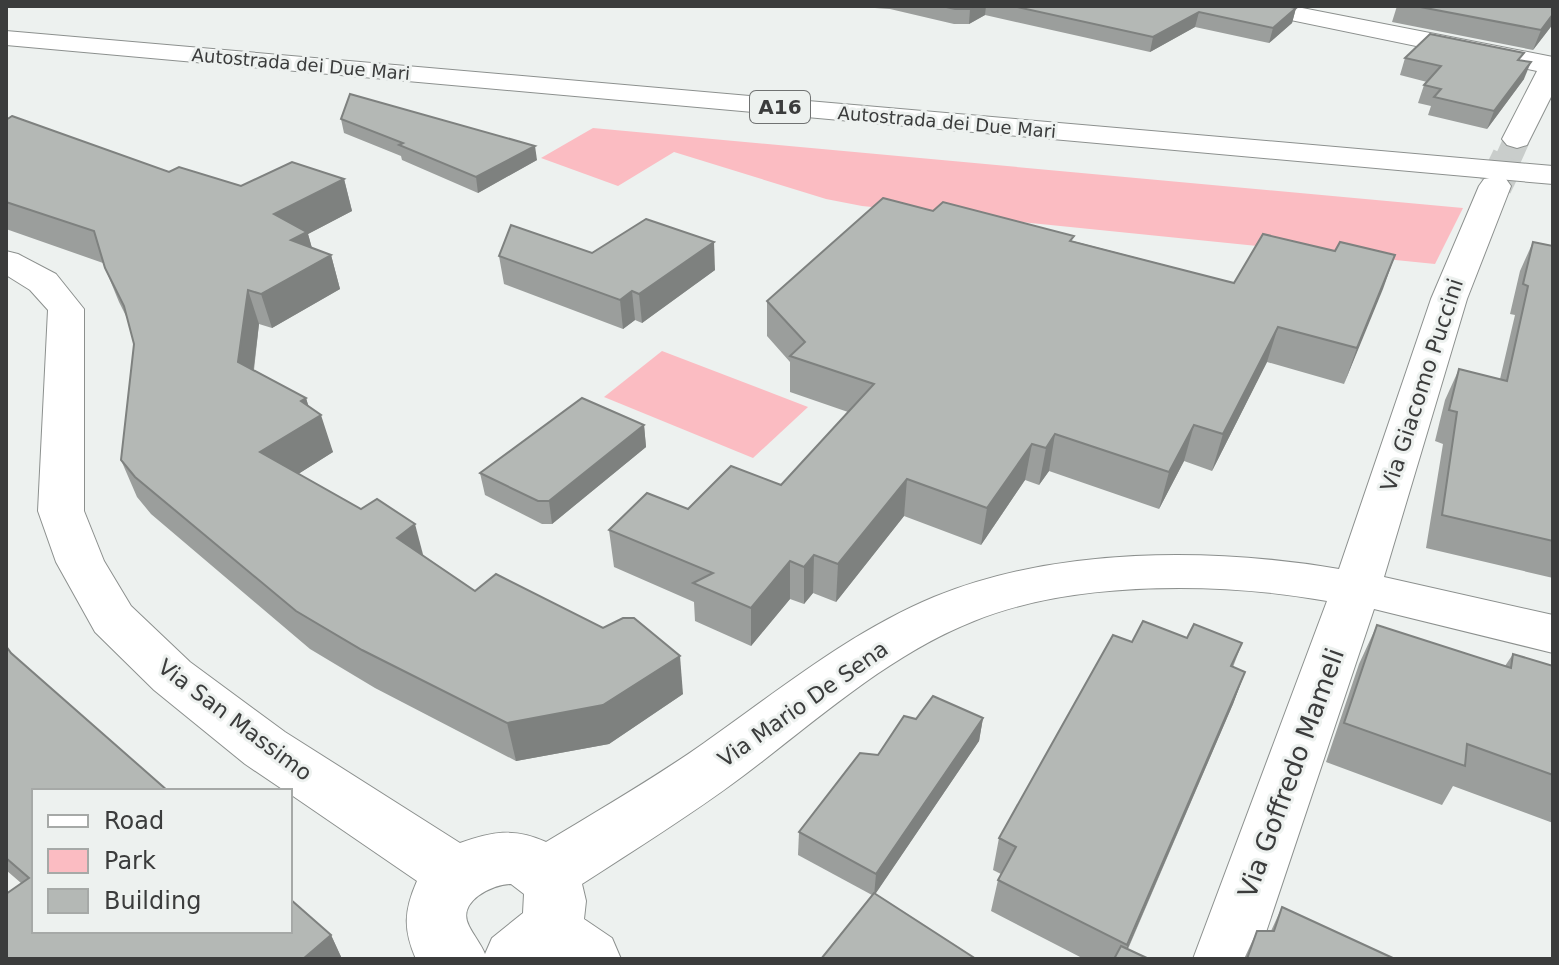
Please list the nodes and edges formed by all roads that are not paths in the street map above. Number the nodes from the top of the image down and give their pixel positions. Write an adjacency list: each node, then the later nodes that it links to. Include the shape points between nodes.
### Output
1 (1257, 6): 4 (main road)
2 (6, 24): 6 (main road, Autostrada dei Due Mari / A16)
3 (6, 38): 7 (main road, Autostrada dei Due Mari / A16)
4 (1553, 65): 5 (main road)
5 (1517, 139)
6 (1553, 157)
7 (1553, 175)
8 (1495, 186): 10 (main road, Via Giacomo Puccini, via 1449,299)
9 (6, 261): 12 (main road, Via San Massimo, via 43,282 66,309 61,511 80,562 113,619 172,676 265,748)
10 (1357, 587): 11 (main road, Via Mario De Sena); 13 (main road, Via Mario De Sena, via 1227,571 1121,573 1026,588 940,615 855,663 691,782); 15 (main road, Via Goffredo Mameli)
11 (1553, 634)
12 (458, 875): 13 (main road, via 495,858 532,864); 14 (main road, via 443,892 434,920 441,947)
13 (549, 931)
14 (455, 959)
15 (1225, 959)

